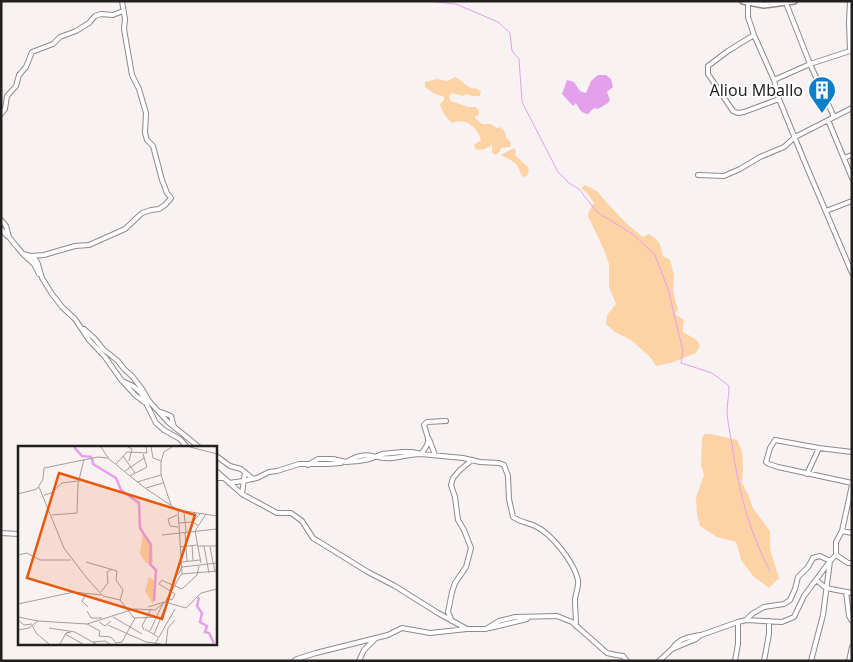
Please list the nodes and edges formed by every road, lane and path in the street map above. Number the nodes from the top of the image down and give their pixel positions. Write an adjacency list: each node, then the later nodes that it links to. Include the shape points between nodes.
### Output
1 (122, 1): 6 (street)
2 (794, 1): 5 (main road)
3 (850, 1): 8 (street)
4 (745, 2): 5 (main road, via 764,5); 7 (street)
5 (786, 3): 9 (street)
6 (123, 11): 13 (street, via 95,16 76,31 32,52 16,86 7,96); 27 (street, via 132,75 146,113 145,133 153,146 162,180 171,198 159,209 142,213 125,230 89,245)
7 (754, 36): 10 (street); 11 (street, via 715,60 708,66 708,74 733,111 744,112)
8 (851, 50): 9 (street)
9 (810, 64): 10 (street); 14 (street)
10 (774, 80): 11 (street)
11 (779, 99): 16 (street)
12 (852, 108): 14 (street)
13 (1, 114)
14 (834, 117): 15 (street)
15 (828, 120): 16 (street); 18 (street)
16 (795, 137): 19 (street, via 778,151 724,176); 22 (street)
17 (852, 154): 18 (street)
18 (844, 158): 20 (street)
19 (698, 175)
20 (852, 178)
21 (852, 201): 22 (street)
22 (826, 211): 28 (street)
23 (1, 220): 25 (street)
24 (1, 229): 25 (street)
25 (9, 237): 26 (street)
26 (23, 254): 27 (street); 29 (street)
27 (31, 256): 29 (street, via 38,264)
28 (852, 273)
29 (42, 278): 30 (street)
30 (82, 328): 33 (street, via 122,381 141,393 156,423); 34 (street, via 132,376 159,411 171,416 174,427)
31 (446, 421): 32 (street, via 424,424)
32 (429, 438): 37 (street); 39 (street)
33 (186, 446)
34 (198, 446)
35 (819, 448): 36 (street); 43 (street); 43 (street, via 775,440 770,448 766,462)
36 (852, 452)
37 (421, 454): 39 (street); 46 (street, via 387,458 366,455 346,462 299,464)
38 (216, 456): 42 (street)
39 (435, 456): 40 (street)
40 (472, 460): 63 (street, via 453,478 451,485 458,520 472,548 452,592 448,612); 67 (street, via 504,465 513,517 547,534 571,562 578,580)
41 (216, 471): 45 (street)
42 (245, 472): 46 (street); 47 (street)
43 (808, 474): 49 (street)
44 (216, 478): 45 (street)
45 (224, 478): 48 (street)
46 (253, 479): 47 (street)
47 (243, 481): 48 (street); 50 (street)
48 (229, 483): 50 (street)
49 (852, 484): 51 (street)
50 (242, 494): 63 (street, via 277,513 291,513 302,521 313,538)
51 (842, 531): 53 (street); 55 (street, via 836,542)
52 (1, 532): 54 (street)
53 (852, 533)
54 (18, 534)
55 (836, 555): 56 (street); 57 (street)
56 (830, 561): 58 (street); 59 (street); 62 (street, via 820,556 813,558 798,577 790,600 764,607)
57 (852, 564)
58 (816, 580): 59 (street); 64 (street, via 794,617 782,622)
59 (826, 588): 60 (street); 77 (street)
60 (846, 592): 61 (street); 65 (street)
61 (852, 594)
62 (746, 620): 64 (street); 66 (street)
63 (452, 621): 68 (street)
64 (769, 621): 76 (street)
65 (852, 621)
66 (738, 622): 74 (street, via 672,649); 75 (street)
67 (576, 626): 68 (street, via 556,616 540,616 515,617 486,629); 73 (street, via 607,653 623,656)
68 (467, 629): 69 (street, via 430,633 402,628)
69 (376, 639): 71 (street); 72 (street)
70 (852, 647): 78 (street)
71 (294, 661)
72 (358, 661)
73 (627, 661)
74 (659, 661)
75 (735, 661)
76 (764, 661)
77 (811, 661)
78 (849, 661)

